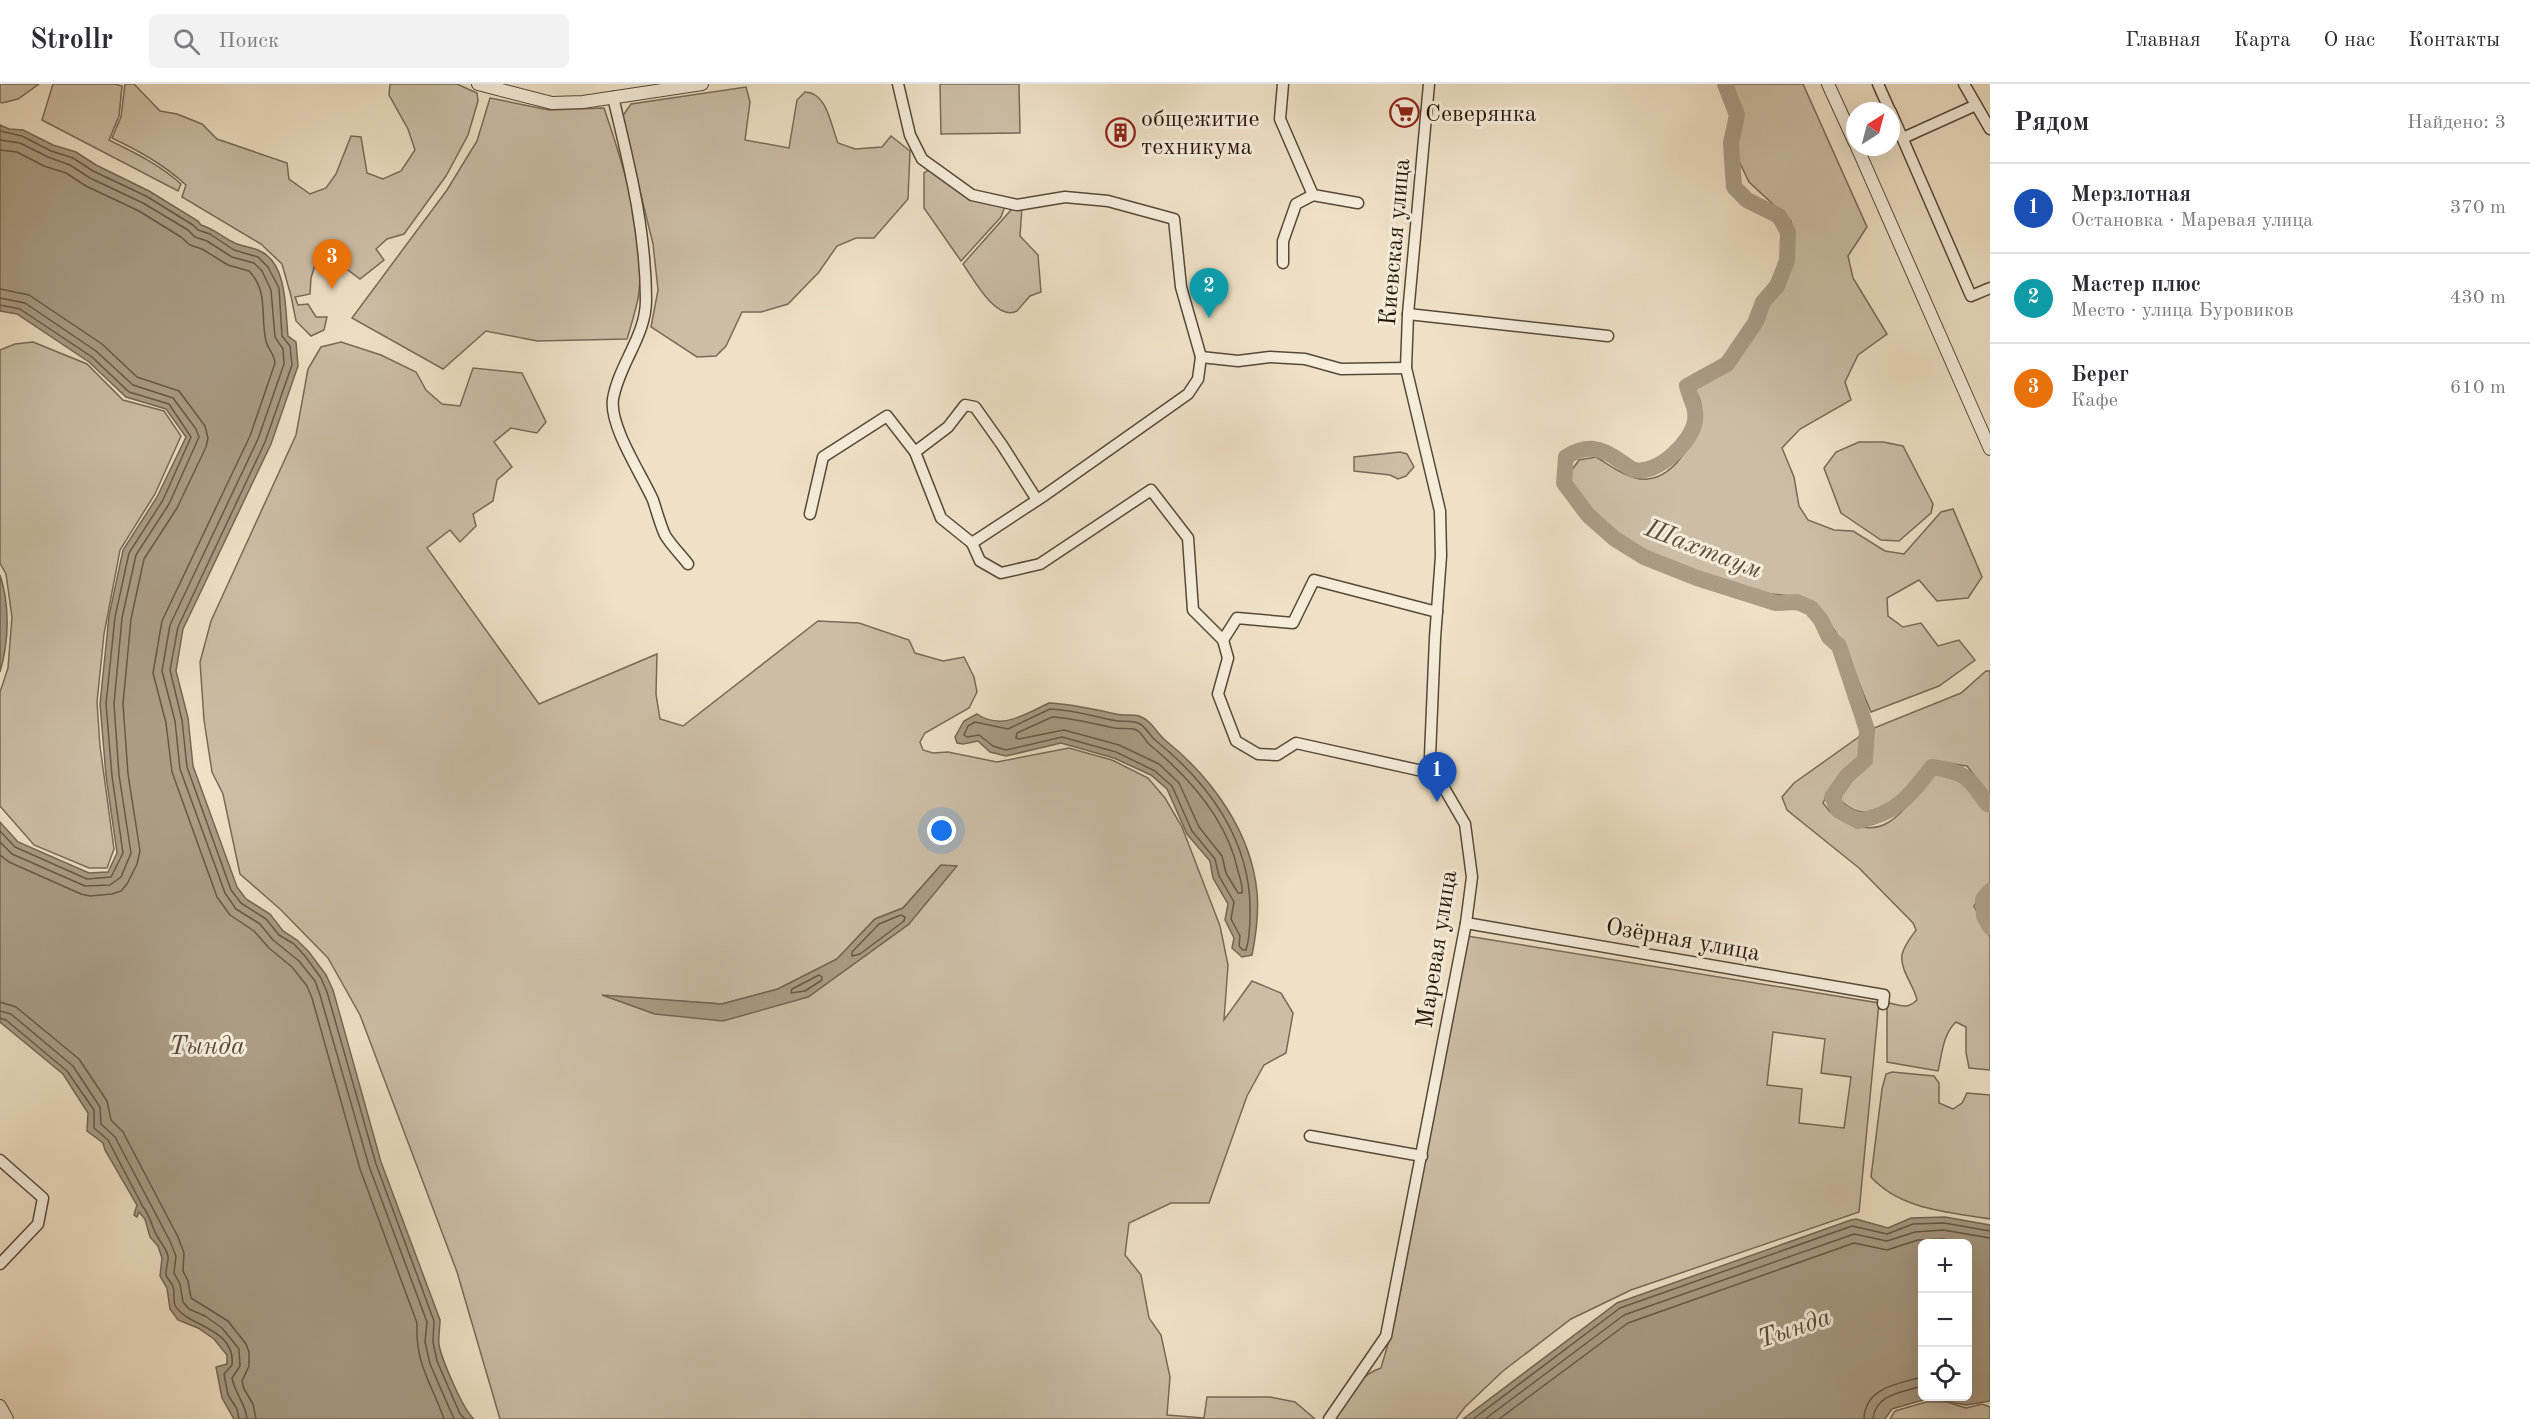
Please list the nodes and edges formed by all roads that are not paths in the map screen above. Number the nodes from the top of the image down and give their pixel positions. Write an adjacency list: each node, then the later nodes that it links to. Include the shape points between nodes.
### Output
1 (478, 84): 9 (street, via 552,103)
2 (702, 84): 9 (street)
3 (898, 84): 23 (street, via 910,135 922,159 972,195 1017,205 1065,196 1108,201 1174,219 1181,287)
4 (1283, 84): 17 (street, via 1280,118)
5 (1429, 84): 21 (street, Киевская улица)
6 (1828, 84): 12 (street)
7 (1878, 84): 10 (street)
8 (1964, 84): 11 (street)
9 (613, 97): 30 (street, via 646,256 646,304 636,342 619,375 612,402 620,435 666,536)
10 (1886, 102)
11 (1976, 105): 13 (street); 15 (street)
12 (1846, 123)
13 (1990, 129)
14 (1900, 132): 15 (street)
15 (1903, 138): 20 (street, via 1971,296)
16 (1861, 156): 25 (street)
17 (1313, 195): 18 (street); 19 (street, via 1296,204 1283,241)
18 (1358, 203)
19 (1283, 263)
20 (1990, 288)
21 (1408, 314): 22 (street); 24 (street, Киевская улица)
22 (1608, 336)
23 (1201, 357): 24 (street, via 1238,361 1270,357 1305,359 1341,369); 27 (street, via 1198,379 1188,394)
24 (1406, 368): 31 (street, Маревая улица, via 1440,511)
25 (1990, 449)
26 (915, 452): 27 (street, via 948,427 965,405 975,407); 28 (street, via 887,416 823,458); 29 (street, via 941,518)
27 (1037, 500): 29 (street)
28 (810, 514)
29 (972, 543): 32 (street, via 980,561 1000,573 1040,564 1151,490 1188,538 1193,610)
30 (688, 564)
31 (1437, 612): 32 (street, via 1314,580 1293,623 1237,618); 33 (street, Маревая улица, via 1430,756)
32 (1223, 640): 33 (street, via 1228,658 1218,694 1236,741 1258,754 1277,755 1296,743)
33 (1436, 774): 34 (street, Маревая улица, via 1465,824 1472,877)
34 (1466, 922): 35 (street, Озёрная улица, via 1884,995); 37 (street, Маревая улица)
35 (1883, 1004)
36 (1310, 1136): 37 (street)
37 (1422, 1156): 42 (street, Маревая улица, via 1386,1336)
38 (0, 1160): 39 (street, via 43,1198 38,1224)
39 (0, 1264)
40 (0, 1406): 41 (street)
41 (7, 1419)
42 (1329, 1419)

